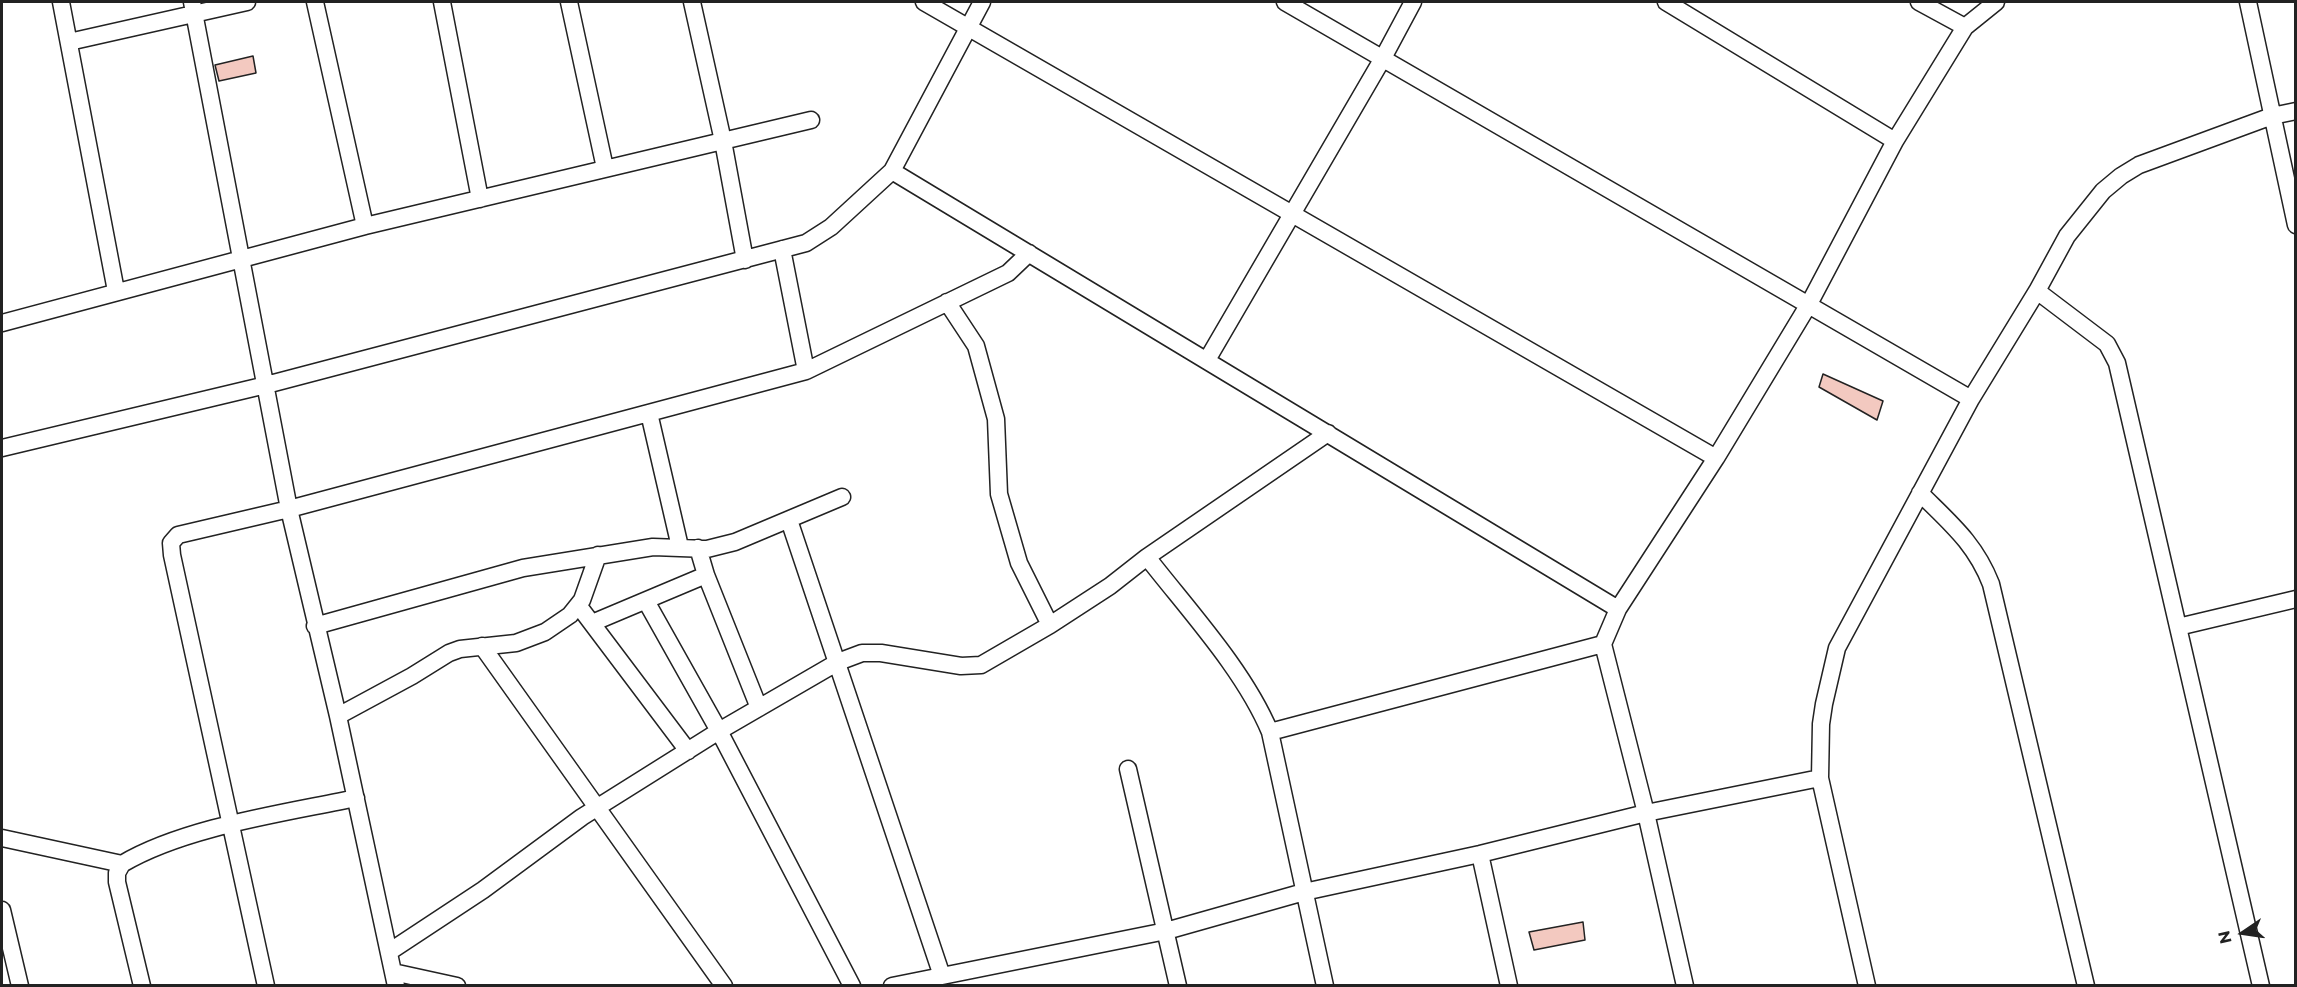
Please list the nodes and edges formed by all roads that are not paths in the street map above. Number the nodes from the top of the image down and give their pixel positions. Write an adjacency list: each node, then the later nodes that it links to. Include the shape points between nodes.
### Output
1 (61, 2): 18 (street)
2 (248, 2): 15 (street)
3 (315, 2): 30 (street)
4 (442, 2): 27 (street)
5 (570, 2): 25 (street)
6 (692, 2): 23 (street)
7 (924, 2): 17 (street)
8 (982, 2): 17 (street)
9 (1285, 2): 19 (street)
10 (1413, 2): 19 (street)
11 (1666, 2): 24 (street)
12 (1919, 2): 16 (street)
13 (1996, 2): 16 (street)
14 (2248, 2): 21 (street)
15 (193, 8): 18 (street); 34 (street)
16 (1965, 27): 24 (street)
17 (968, 28): 26 (street); 28 (street)
18 (69, 42): 35 (street)
19 (1383, 58): 28 (street); 38 (street)
20 (2295, 111): 21 (street)
21 (2272, 116): 29 (street); 36 (street, via 2139,165 2121,176 2103,191 2067,236)
22 (811, 120): 23 (street)
23 (723, 141): 25 (street); 33 (street)
24 (1895, 141): 38 (street)
25 (605, 168): 27 (street)
26 (892, 171): 31 (street, via 831,226 806,243); 32 (street)
27 (480, 199): 30 (street)
28 (1292, 214): 40 (street); 47 (street)
29 (2295, 225)
30 (365, 226): 34 (street)
31 (782, 249): 33 (street); 41 (street)
32 (1029, 253): 37 (street, via 1008,273); 40 (street)
33 (745, 260): 42 (street)
34 (240, 261): 35 (street); 42 (street)
35 (116, 291): 39 (street)
36 (2037, 291): 43 (street); 64 (street, via 2108,344 2117,363)
37 (947, 302): 41 (street); 62 (street, via 976,346 996,419 999,494 1019,563)
38 (1809, 304): 43 (street); 47 (street)
39 (2, 323)
40 (1207, 360): 45 (street)
41 (806, 370): 44 (street)
42 (266, 384): 46 (street); 50 (street)
43 (1971, 399): 48 (street)
44 (649, 413): 50 (street); 52 (street)
45 (1328, 433): 55 (street); 60 (street)
46 (2, 448)
47 (1716, 458): 60 (street)
48 (1920, 493): 74 (street, via 1837,648 1821,724); 101 (street, via 1971,546 1991,584)
49 (842, 497): 51 (street)
50 (289, 509): 63 (street); 78 (street, via 178,535 171,543)
51 (789, 520): 53 (street, via 735,542); 67 (street)
52 (680, 547): 53 (street); 54 (street)
53 (698, 548): 56 (street)
54 (598, 555): 59 (street); 63 (street, via 523,568)
55 (1147, 557): 62 (street); 71 (street, via 1246,685)
56 (706, 575): 58 (street); 68 (street)
57 (2295, 599): 64 (street)
58 (646, 601): 61 (street); 70 (street)
59 (578, 605): 61 (street); 66 (street, via 545,632 516,643)
60 (1618, 609): 65 (street)
61 (591, 623): 72 (street)
62 (1050, 625): 67 (street, via 981,665 961,666 881,653 862,653)
63 (315, 626): 69 (street)
64 (2178, 627): 102 (street)
65 (1603, 644): 71 (street); 77 (street)
66 (482, 646): 69 (street, via 449,652); 76 (street)
67 (838, 662): 68 (street); 87 (street)
68 (759, 708): 70 (street)
69 (338, 716): 75 (street)
70 (719, 731): 72 (street); 94 (street)
71 (1270, 732): 82 (street)
72 (688, 751): 76 (street)
73 (1128, 769): 84 (street)
74 (1820, 778): 77 (street); 100 (street)
75 (356, 798): 78 (street); 85 (street)
76 (597, 808): 85 (street); 93 (street)
77 (1646, 813): 80 (street); 99 (street)
78 (230, 825): 81 (street, via 171,842); 91 (street)
79 (2, 838): 81 (street)
80 (1480, 854): 82 (street); 98 (street)
81 (122, 864): 90 (street, via 117,882)
82 (1304, 892): 84 (street); 97 (street)
83 (2, 910): 86 (street)
84 (1166, 931): 87 (street); 96 (street)
85 (389, 952): 88 (street)
86 (7, 955): 89 (street)
87 (942, 976): 95 (street)
88 (394, 979): 92 (street)
89 (20, 986)
90 (142, 986)
91 (266, 986)
92 (458, 986)
93 (724, 986)
94 (852, 986)
95 (892, 986)
96 (1178, 986)
97 (1325, 986)
98 (1509, 986)
99 (1684, 986)
100 (1867, 986)
101 (2086, 986)
102 (2261, 986)

